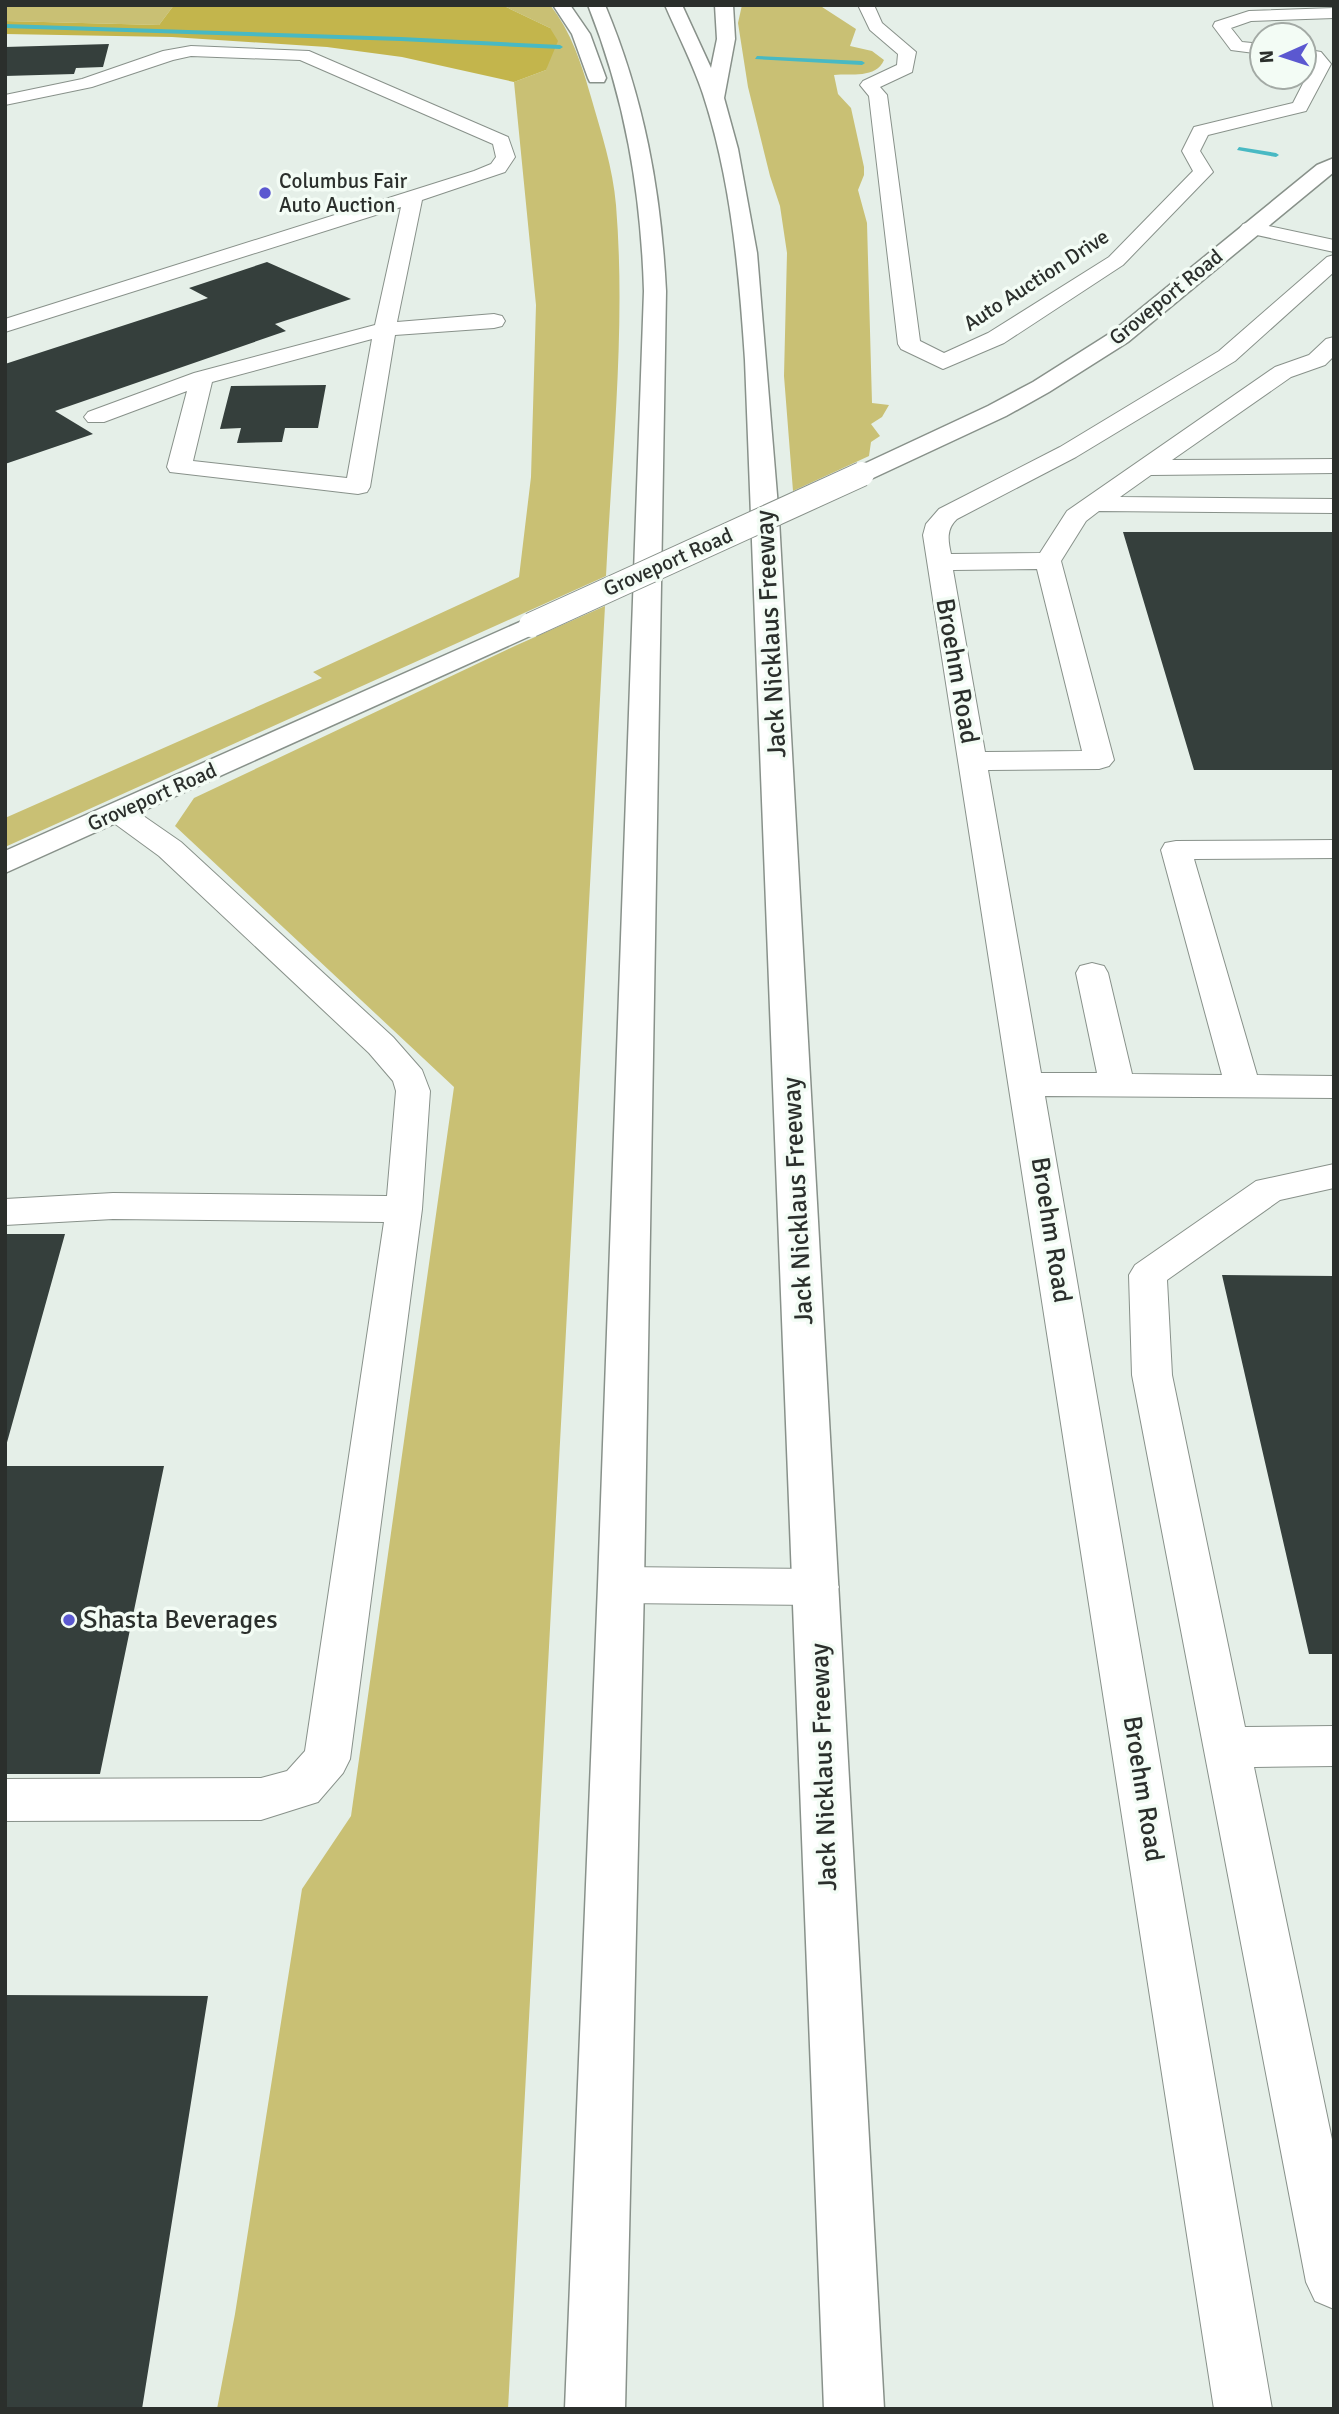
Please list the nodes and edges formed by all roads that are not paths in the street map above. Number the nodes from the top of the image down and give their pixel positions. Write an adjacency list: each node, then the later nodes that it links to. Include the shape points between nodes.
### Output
1 (561, 5): 10 (main road, via 580,34)
2 (597, 5): 18 (main road, via 633,105)
3 (673, 5): 12 (main road, Jack Nicklaus Freeway)
4 (724, 5): 12 (main road, via 726,39)
5 (866, 5): 11 (street, Auto Auction Drive, via 868,18 907,52 906,68 869,85 878,95 909,344 943,362 996,338 1116,261 1203,172 1191,151 1201,131 1300,107)
6 (1334, 13): 7 (street, via 1249,16)
7 (1221, 26): 8 (street); 9 (street, via 1237,47)
8 (1248, 29)
9 (1248, 48)
10 (602, 91)
11 (1308, 91)
12 (714, 99): 49 (main road, Jack Nicklaus Freeway, via 735,183 750,287)
13 (5, 100): 16 (street, via 86,83 191,51 303,55 501,141 506,157 498,168)
14 (621, 141): 18 (main road)
15 (1331, 162): 17 (main road, Groveport Road)
16 (413, 195): 23 (street); 24 (street)
17 (1250, 228): 19 (street); 37 (main road, Groveport Road, bridge, via 1141,320 1084,360 986,417)
18 (653, 229): 48 (main road)
19 (1334, 246)
20 (1334, 261): 21 (street, Broehm Road)
21 (1323, 283): 27 (street, Broehm Road)
22 (494, 321): 24 (street)
23 (5, 326)
24 (385, 328): 28 (street); 28 (street, via 358,487 179,467)
25 (1334, 344): 26 (street)
26 (1325, 362): 27 (street)
27 (1255, 364): 31 (street); 35 (street, Broehm Road, via 948,514 938,521 936,530)
28 (202, 378): 29 (street)
29 (96, 417)
30 (1334, 466): 31 (street)
31 (1145, 468): 32 (street)
32 (1093, 504): 33 (street); 34 (street, via 1076,516)
33 (1334, 506)
34 (1048, 561): 35 (street); 36 (street, via 1099,761)
35 (939, 562): 36 (street, Broehm Road)
36 (972, 761): 41 (street, Broehm Road)
37 (118, 812): 39 (main road, Groveport Road); 46 (street, via 170,849 381,1045 410,1078 413,1117)
38 (1334, 849): 43 (street, via 1175,850)
39 (5, 863)
40 (1092, 973): 42 (street)
41 (1026, 1084): 42 (street); 56 (street, Broehm Road)
42 (1116, 1085): 43 (street)
43 (1243, 1087): 44 (street)
44 (1334, 1087)
45 (1334, 1176): 51 (street, via 1269,1190 1148,1275 1152,1375)
46 (404, 1209): 47 (street, via 113,1206); 52 (street, via 327,1759 302,1787 261,1799)
47 (5, 1212)
48 (621, 1585): 49 (street); 54 (main road)
49 (817, 1587): 55 (main road, Jack Nicklaus Freeway)
50 (1334, 1746): 51 (street)
51 (1227, 1747): 53 (street)
52 (5, 1800)
53 (1334, 2282)
54 (595, 2409)
55 (853, 2409)
56 (1243, 2409)

